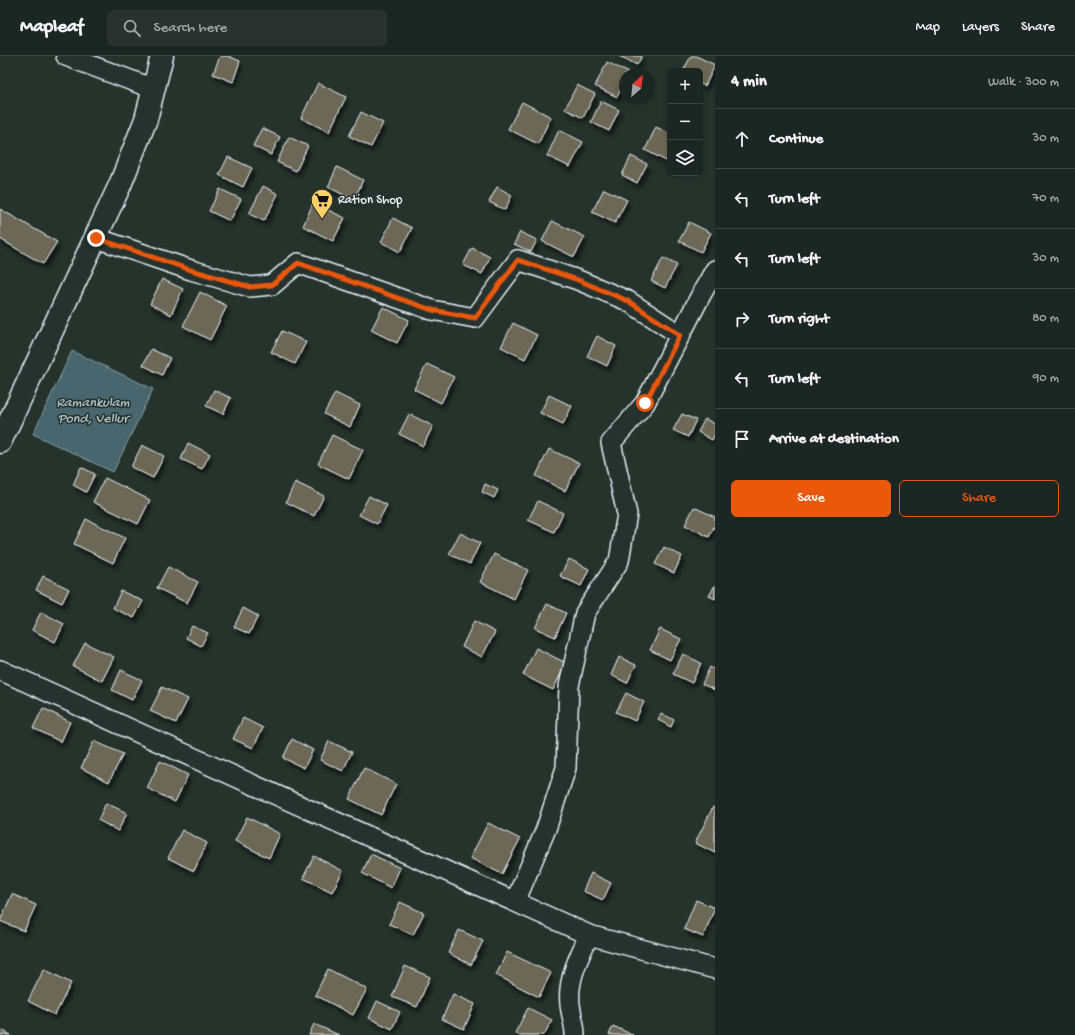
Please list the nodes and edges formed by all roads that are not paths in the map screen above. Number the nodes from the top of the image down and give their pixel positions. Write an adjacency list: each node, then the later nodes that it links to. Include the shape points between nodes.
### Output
1 (66, 56): 3 (street)
2 (162, 56): 3 (highway)
3 (154, 89): 4 (highway, via 135,149)
4 (96, 238): 6 (street, via 250,287 272,285 298,263 432,310 475,318 518,260 578,280 628,301); 7 (highway)
5 (715, 270): 6 (street)
6 (680, 335): 9 (street, via 645,403 611,443 627,514 619,561 585,614 569,686 566,768 546,829)
7 (0, 442)
8 (0, 670): 9 (street)
9 (515, 902): 10 (street)
10 (589, 935): 11 (street); 12 (street, via 570,985 569,1002)
11 (715, 969)
12 (575, 1035)

